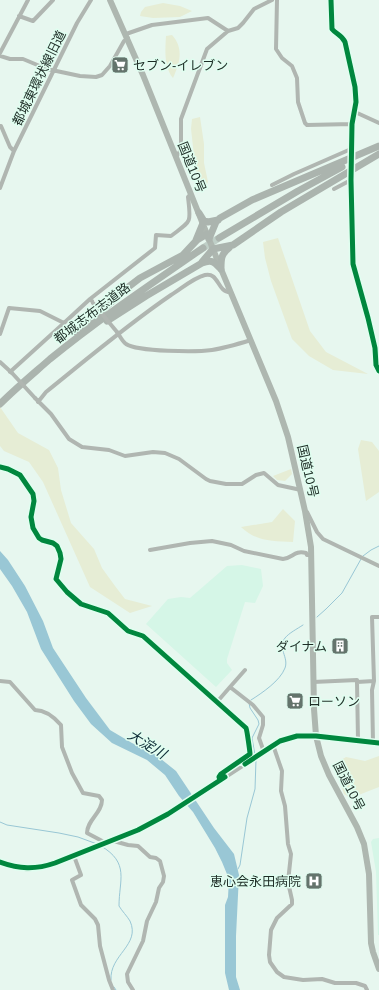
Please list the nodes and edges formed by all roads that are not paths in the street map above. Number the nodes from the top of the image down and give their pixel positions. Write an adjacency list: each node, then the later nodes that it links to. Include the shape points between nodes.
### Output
1 (28, 0): 8 (street)
2 (53, 0): 8 (street, via 33,21)
3 (91, 0): 13 (street, 都城東環状線旧道)
4 (110, 0): 10 (highway, 国道10号)
5 (272, 0): 9 (street, via 254,9 238,28)
6 (277, 0): 16 (street, via 276,49 292,66 297,78 298,102 305,123)
7 (331, 0): 14 (street, via 332,29 342,36 346,45 355,87)
8 (19, 16): 11 (street)
9 (228, 31): 10 (street, via 208,18 152,25); 22 (street, via 207,49 181,119 181,150)
10 (127, 36): 13 (street, via 102,75 89,78); 22 (highway, 国道10号)
11 (0, 53)
12 (0, 56): 13 (street, via 23,59)
13 (55, 70): 20 (street, 都城東環状線旧道)
14 (355, 112): 15 (street); 16 (street)
15 (379, 123)
16 (352, 124): 19 (street)
17 (0, 126): 20 (street)
18 (379, 147): 29 (highway, via 252,200); 32 (highway)
19 (351, 149): 23 (street, bridge); 24 (street)
20 (14, 151): 25 (street, 都城東環状線旧道)
21 (379, 154): 33 (highway, via 281,212)
22 (176, 157): 27 (highway, 国道10号)
23 (351, 180): 26 (street); 46 (street, via 353,264)
24 (272, 185)
25 (0, 188)
26 (334, 189)
27 (191, 193): 28 (highway, 国道10号); 40 (street, via 188,197 189,222 171,236 156,235 155,248)
28 (199, 213): 29 (highway, via 204,221); 30 (highway, 国道10号)
29 (218, 220): 31 (highway)
30 (203, 223): 31 (highway, 国道10号); 34 (highway)
31 (208, 237): 34 (highway, via 197,240); 36 (highway, 国道10号)
32 (219, 238)
33 (233, 245): 36 (highway); 38 (highway, via 223,253)
34 (193, 246): 48 (highway, via 183,255 140,278 127,288)
35 (203, 248): 48 (highway, 都城志布志道路, via 96,323)
36 (213, 249): 37 (highway); 38 (highway, 国道10号)
37 (202, 263): 38 (highway, via 211,260); 48 (highway, via 92,331)
38 (221, 269): 39 (highway, 国道10号)
39 (230, 292): 42 (street, via 223,290 211,275 202,276); 44 (highway, 国道10号)
40 (92, 301): 41 (street); 42 (street, bridge)
41 (64, 323): 43 (street, via 40,311 9,308); 47 (street)
42 (117, 332): 44 (street, via 125,343 152,350 200,351); 49 (street)
43 (0, 334)
44 (251, 340): 52 (highway, 国道10号, via 282,417)
45 (0, 362): 47 (street)
46 (379, 371)
47 (11, 372): 49 (street, bridge)
48 (30, 376): 50 (highway, 都城志布志道路)
49 (37, 400): 52 (street, via 69,439 82,447 109,450 125,456 166,453 210,481 242,484 264,473 278,485)
50 (0, 404)
51 (0, 467): 66 (street, via 20,475 33,494 33,528 39,538 57,546 61,559 56,579 60,585 81,604 108,613 128,631 143,636)
52 (301, 490): 53 (highway, 国道10号)
53 (305, 511): 55 (highway, 国道10号); 56 (street, via 323,539)
54 (150, 550): 55 (street, via 205,541 223,543 244,551 283,559 300,551)
55 (312, 555): 63 (highway, 国道10号)
56 (379, 566)
57 (379, 617): 58 (street, via 372,617)
58 (373, 656): 59 (street); 62 (street)
59 (379, 656)
60 (244, 670): 65 (street)
61 (0, 681): 74 (street, via 10,682 35,710 48,714 61,725 62,747 72,773 83,793 98,796 102,800 89,823 87,833)
62 (374, 681): 64 (street); 69 (street)
63 (313, 682): 64 (street); 67 (highway, 国道10号)
64 (358, 682): 68 (street)
65 (230, 687): 66 (street); 72 (street, via 253,705 263,717 259,738)
66 (217, 702): 73 (street, via 248,730 247,738 251,752 221,774)
67 (316, 736): 68 (street); 71 (street, via 291,737); 77 (highway, 国道10号, via 329,775 364,844 369,874 371,943)
68 (358, 740): 69 (street)
69 (373, 742): 70 (street)
70 (379, 743)
71 (273, 745): 72 (street); 80 (street, via 282,771 281,791 286,806 291,854 288,882 292,904 277,918 271,930 270,962 284,977 303,980 322,978 335,983 356,983 365,986)
72 (264, 752): 73 (street)
73 (220, 780): 74 (street, via 138,830)
74 (104, 843): 75 (street); 79 (street, via 138,846 150,857 160,861 164,876 147,921 143,941 127,974)
75 (74, 856): 76 (street, via 55,864 34,868 19,868); 78 (street, via 81,875 72,880 81,905 95,919)
76 (0, 862)
77 (379, 970)
78 (113, 990)
79 (133, 990)
80 (367, 990)

